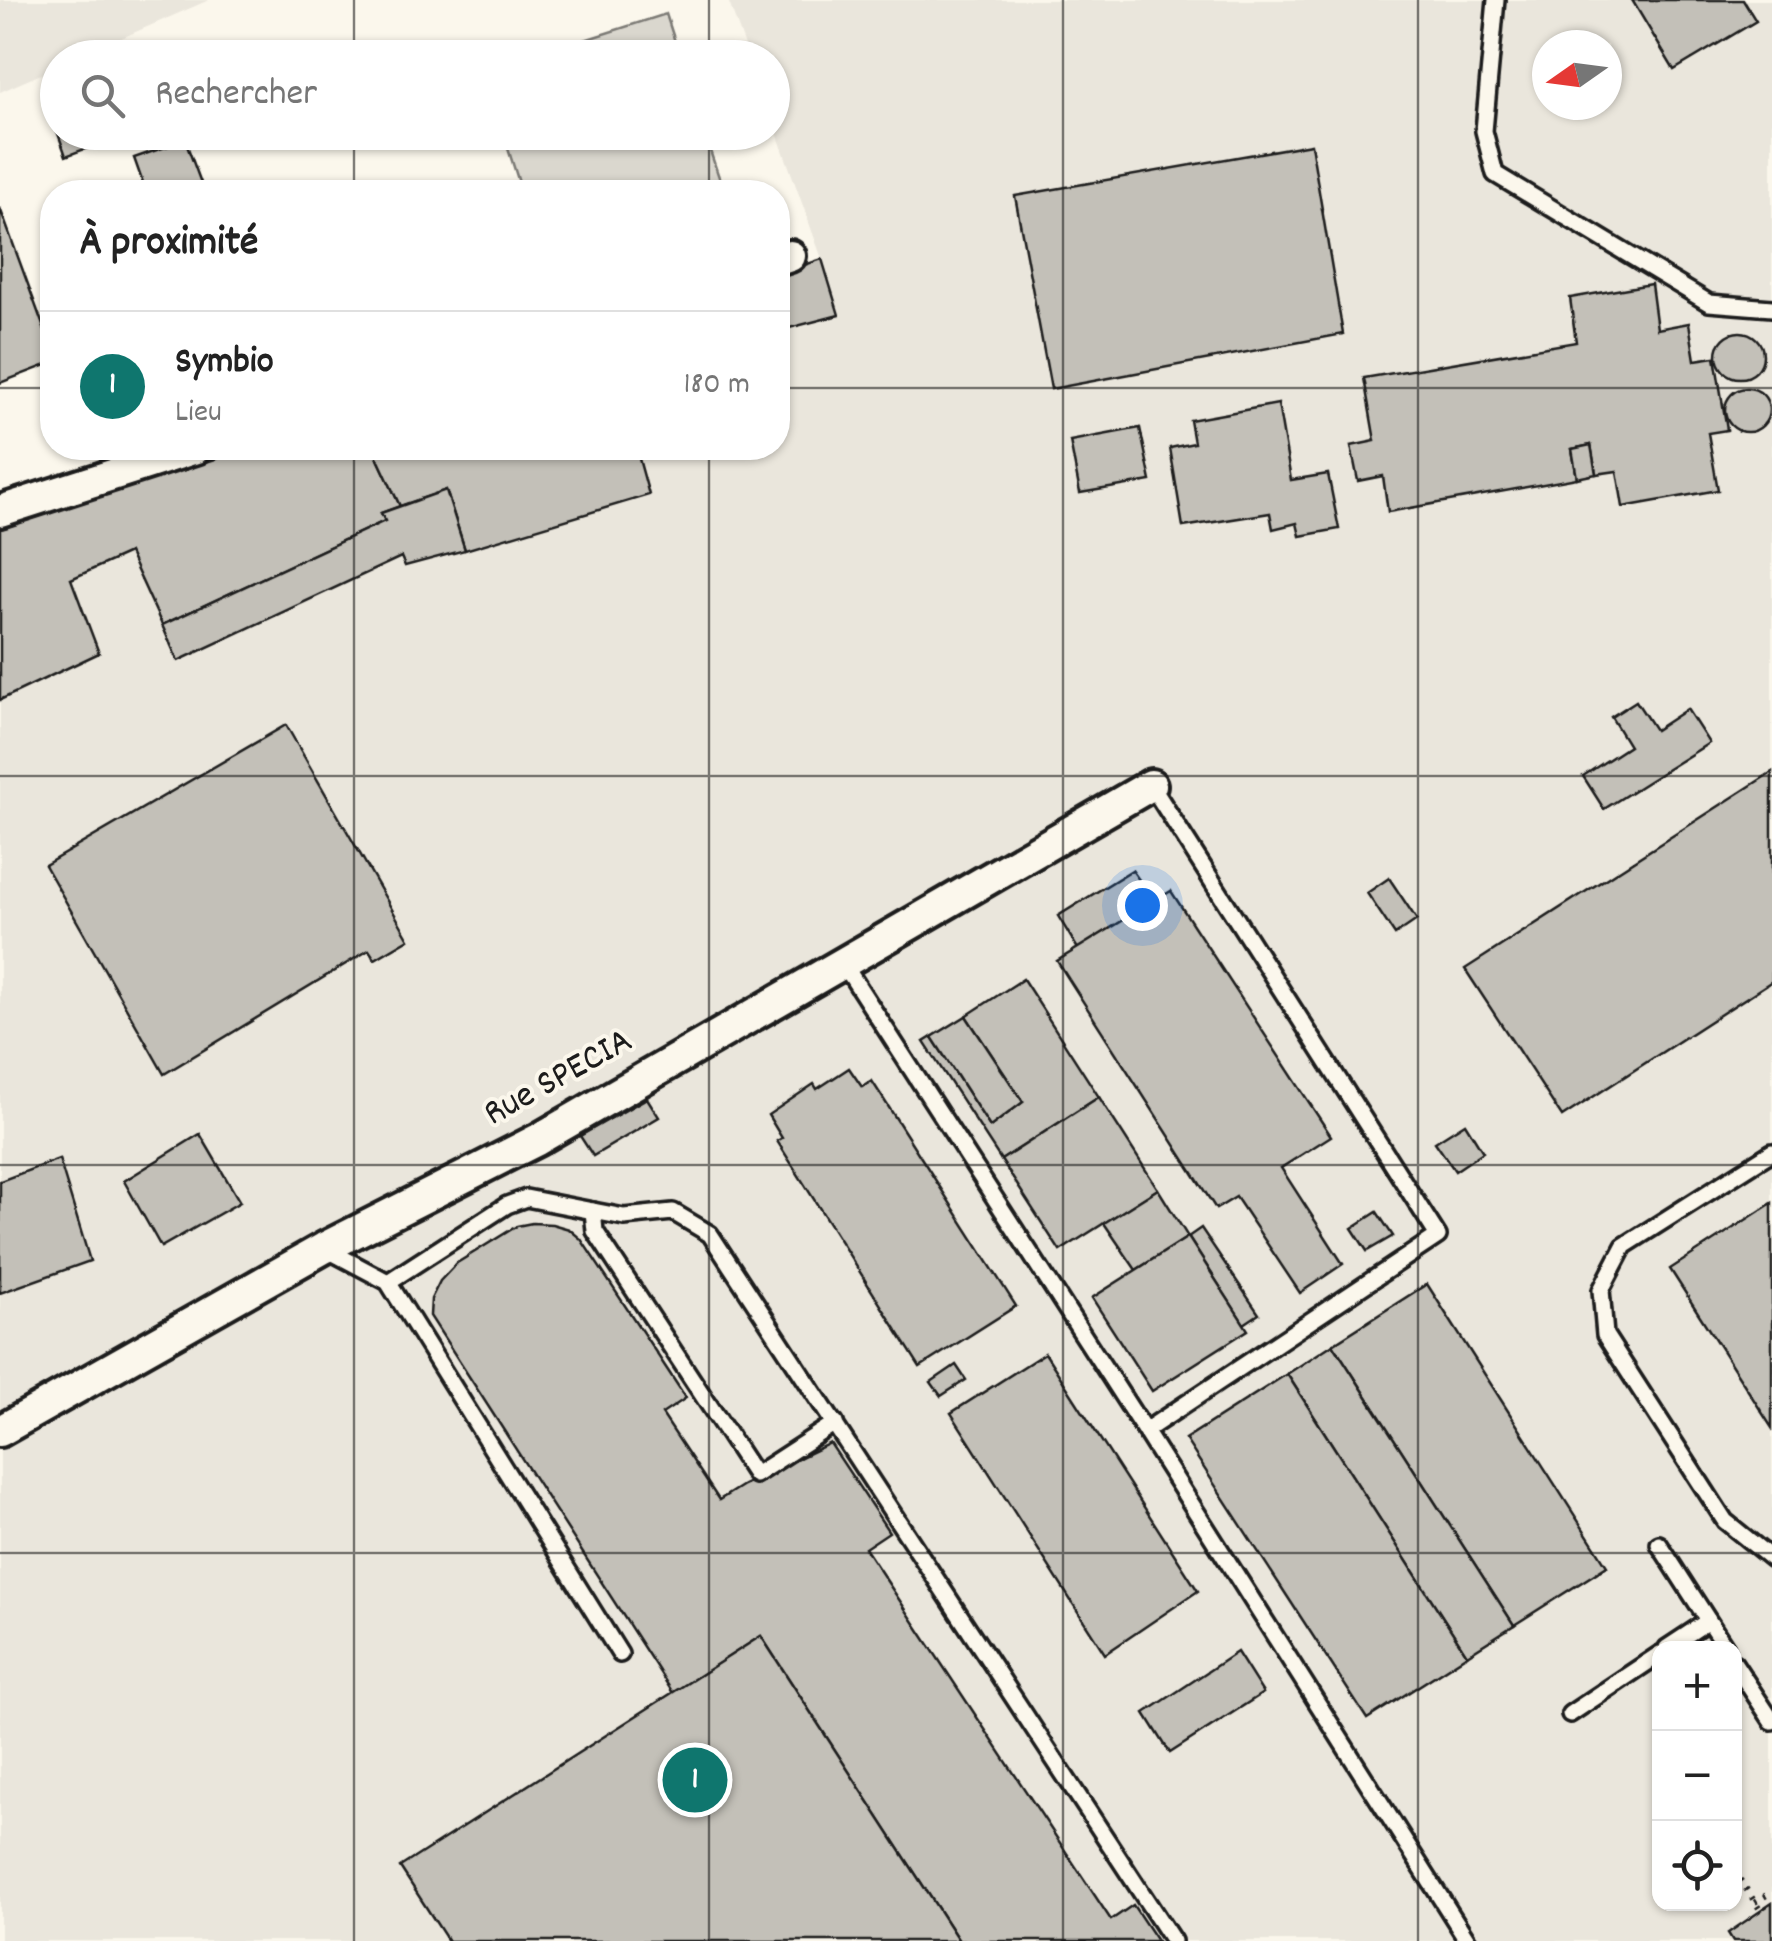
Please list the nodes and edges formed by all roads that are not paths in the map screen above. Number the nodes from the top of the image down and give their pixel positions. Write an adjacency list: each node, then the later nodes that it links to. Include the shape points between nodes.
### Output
1 (1496, 0): 2 (lane, via 1484,131 1495,174 1709,303)
2 (1772, 308)
3 (158, 460): 4 (street)
4 (0, 510)
5 (1151, 785): 6 (street, Rue SPECIA); 12 (lane, via 1438,1236)
6 (843, 963): 9 (street, Rue SPECIA, via 537,1140); 12 (lane)
7 (1772, 1152): 15 (lane, via 1624,1246 1601,1290 1605,1335 1725,1521)
8 (592, 1211): 10 (lane, via 526,1198); 11 (lane, via 624,1217 673,1212 710,1234); 11 (lane, via 595,1231 755,1475)
9 (324, 1248): 10 (lane); 13 (street, Rue SPECIA)
10 (388, 1282): 19 (lane)
11 (835, 1423): 24 (lane)
12 (1145, 1430): 25 (lane)
13 (0, 1431)
14 (1658, 1544): 16 (lane)
15 (1772, 1559)
16 (1708, 1621): 17 (lane); 18 (lane)
17 (1678, 1641)
18 (1721, 1641)
19 (620, 1654)
20 (1652, 1659): 22 (lane)
21 (1742, 1674): 23 (lane)
22 (1570, 1714)
23 (1772, 1721)
24 (1173, 1941)
25 (1468, 1941)

